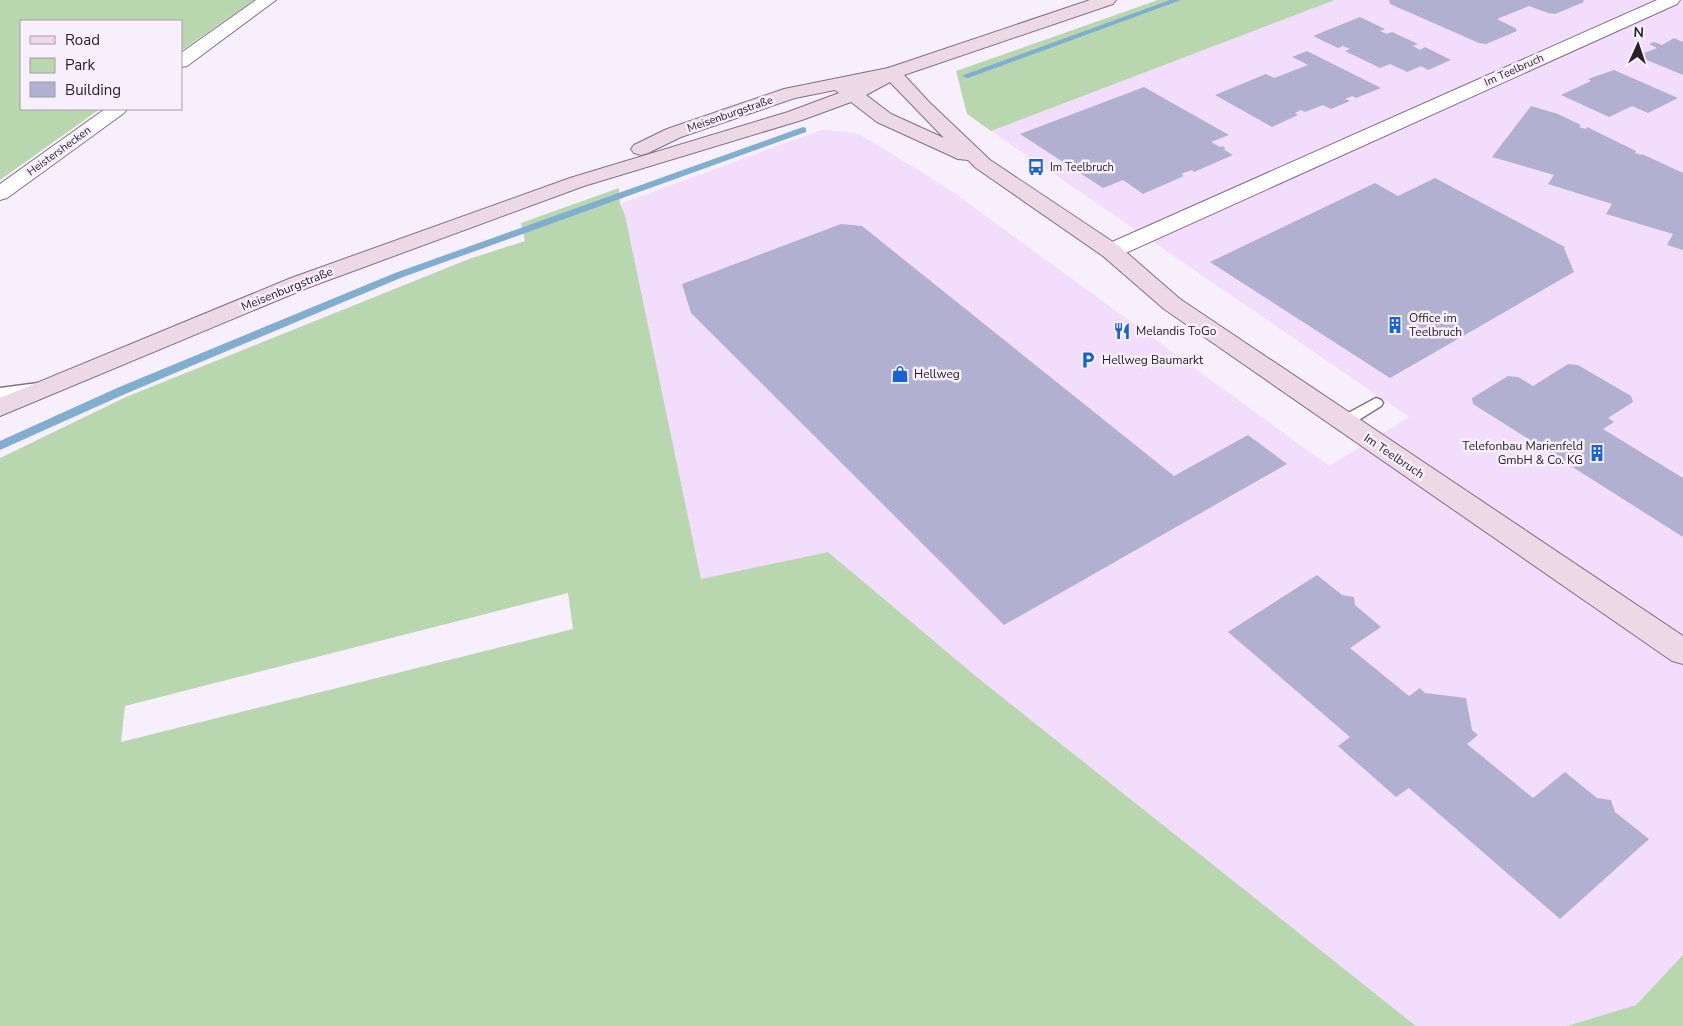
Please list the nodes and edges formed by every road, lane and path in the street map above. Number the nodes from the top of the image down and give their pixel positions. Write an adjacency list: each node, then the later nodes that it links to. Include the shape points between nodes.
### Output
1 (267, 0): 4 (street)
2 (1107, 0): 5 (main road, Meisenburgstraße)
3 (1671, 0): 10 (street, Im Teelbruch)
4 (182, 61)
5 (892, 73): 6 (main road, Meisenburgstraße); 8 (main road, Im Teelbruch)
6 (845, 89): 8 (main road, Im Teelbruch, via 884,118); 11 (main road, Meisenburgstraße, via 795,116 577,182 299,283)
7 (116, 110): 9 (street, Heistershecken)
8 (983, 164): 10 (main road, Im Teelbruch)
9 (0, 194)
10 (1111, 251): 15 (main road, Im Teelbruch, via 1172,304)
11 (50, 386): 12 (lane); 14 (main road, Meisenburgstraße)
12 (0, 393)
13 (1376, 403): 15 (lane)
14 (0, 408)
15 (1344, 422): 16 (main road, Im Teelbruch)
16 (1683, 652)

